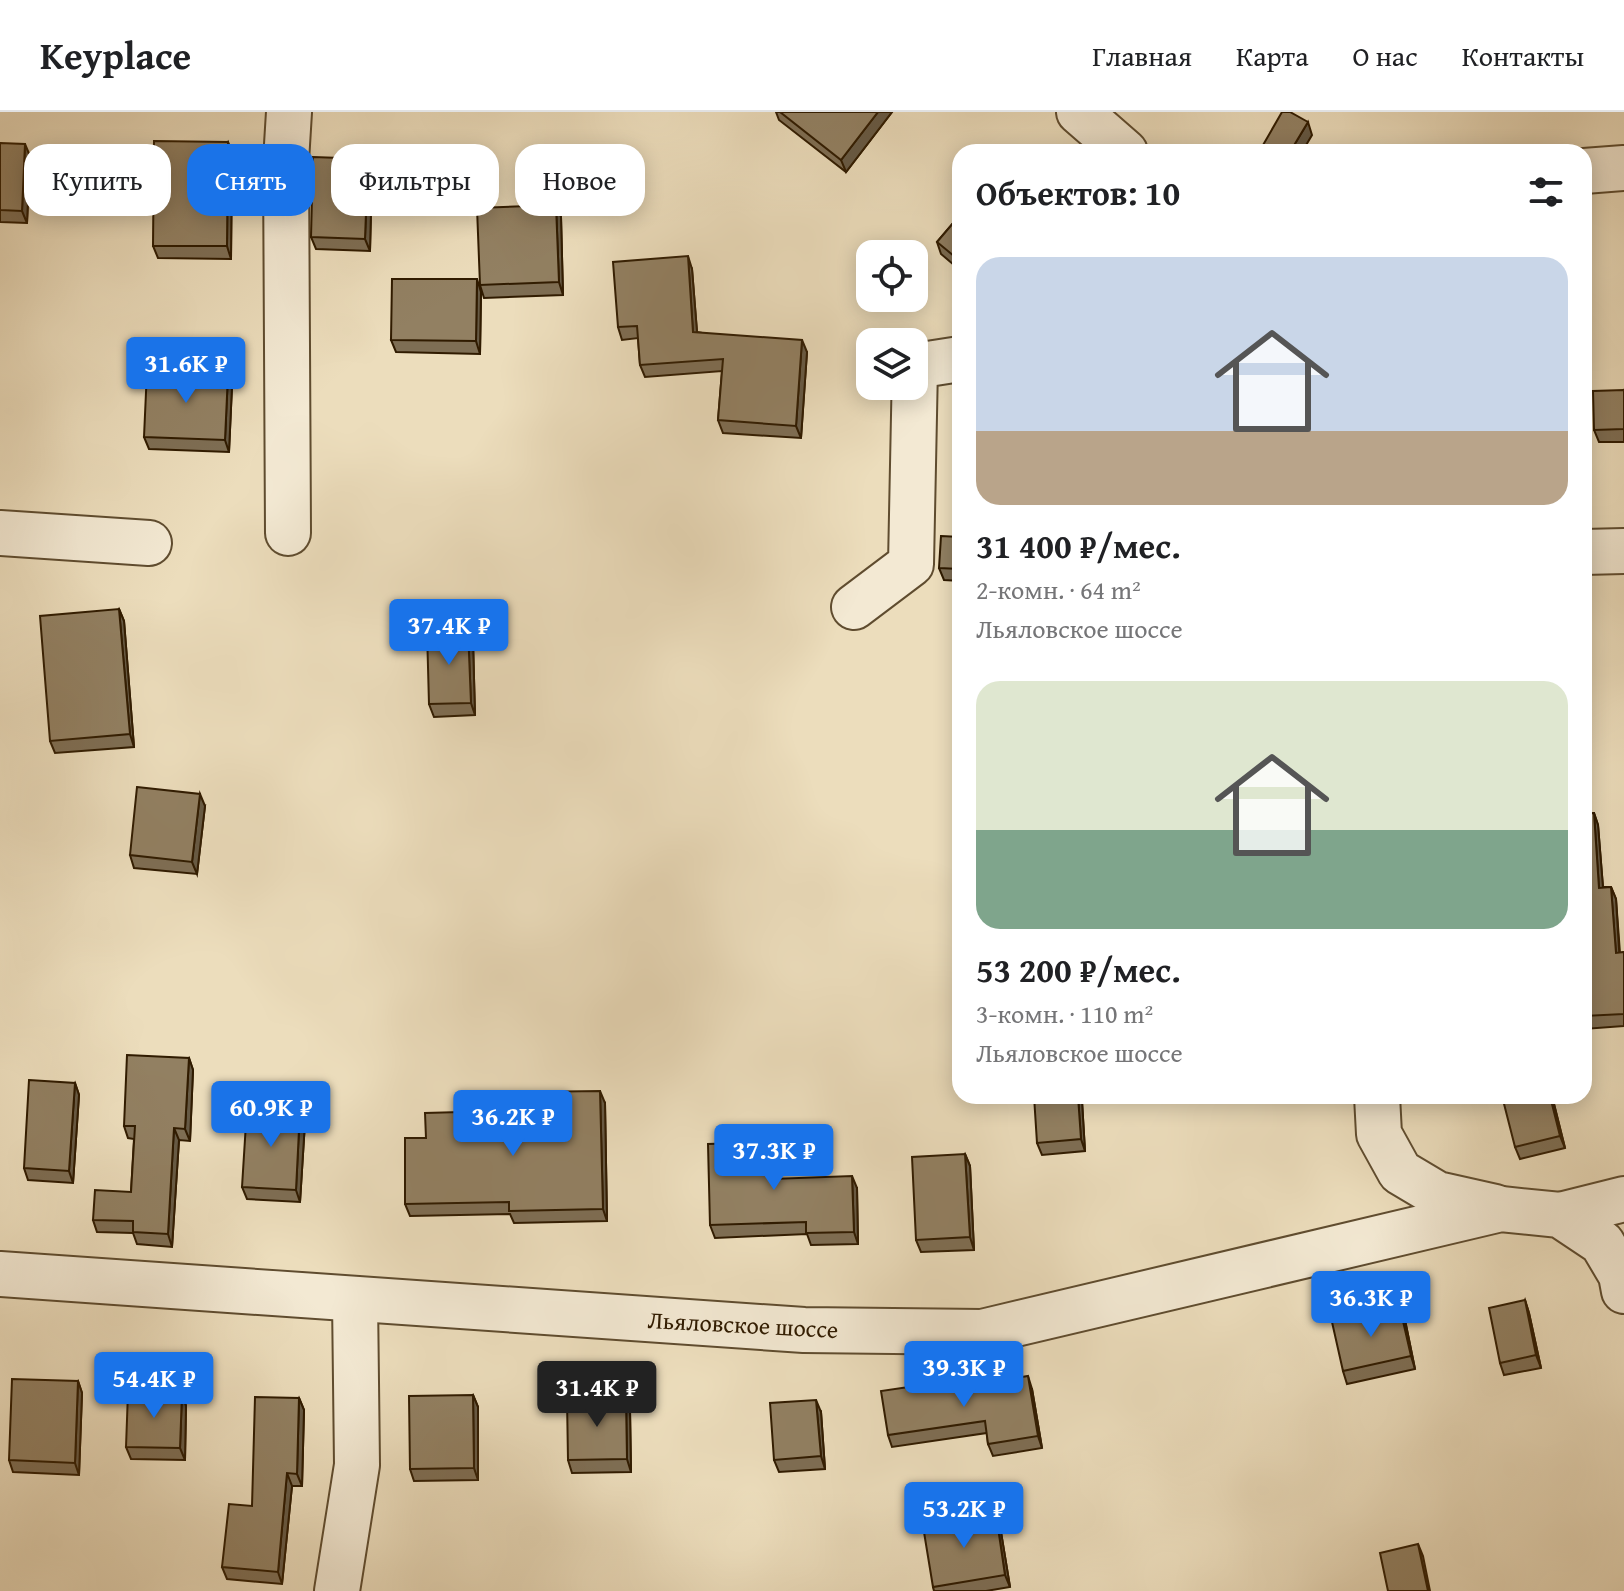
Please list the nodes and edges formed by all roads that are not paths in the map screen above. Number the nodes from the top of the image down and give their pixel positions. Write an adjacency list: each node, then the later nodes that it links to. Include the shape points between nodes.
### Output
1 (289, 112): 8 (street)
2 (1079, 112): 3 (street)
3 (1116, 144)
4 (1624, 168): 5 (street)
5 (1592, 170)
6 (952, 360): 12 (street, via 915,366 911,564)
7 (0, 533): 9 (street)
8 (288, 533)
9 (149, 543)
10 (1624, 551): 11 (street)
11 (1592, 552)
12 (854, 607)
13 (1377, 1104): 15 (street, via 1379,1134 1400,1172 1437,1194)
14 (1624, 1199): 16 (street)
15 (1501, 1209): 16 (street, Льяловское шоссе); 19 (street, Льяловское шоссе, via 982,1332 804,1330)
16 (1560, 1215): 18 (street, Льяловское шоссе, via 1602,1243)
17 (0, 1274): 19 (street, Льяловское шоссе)
18 (1624, 1291)
19 (355, 1299): 20 (street, via 357,1465)
20 (337, 1591)

